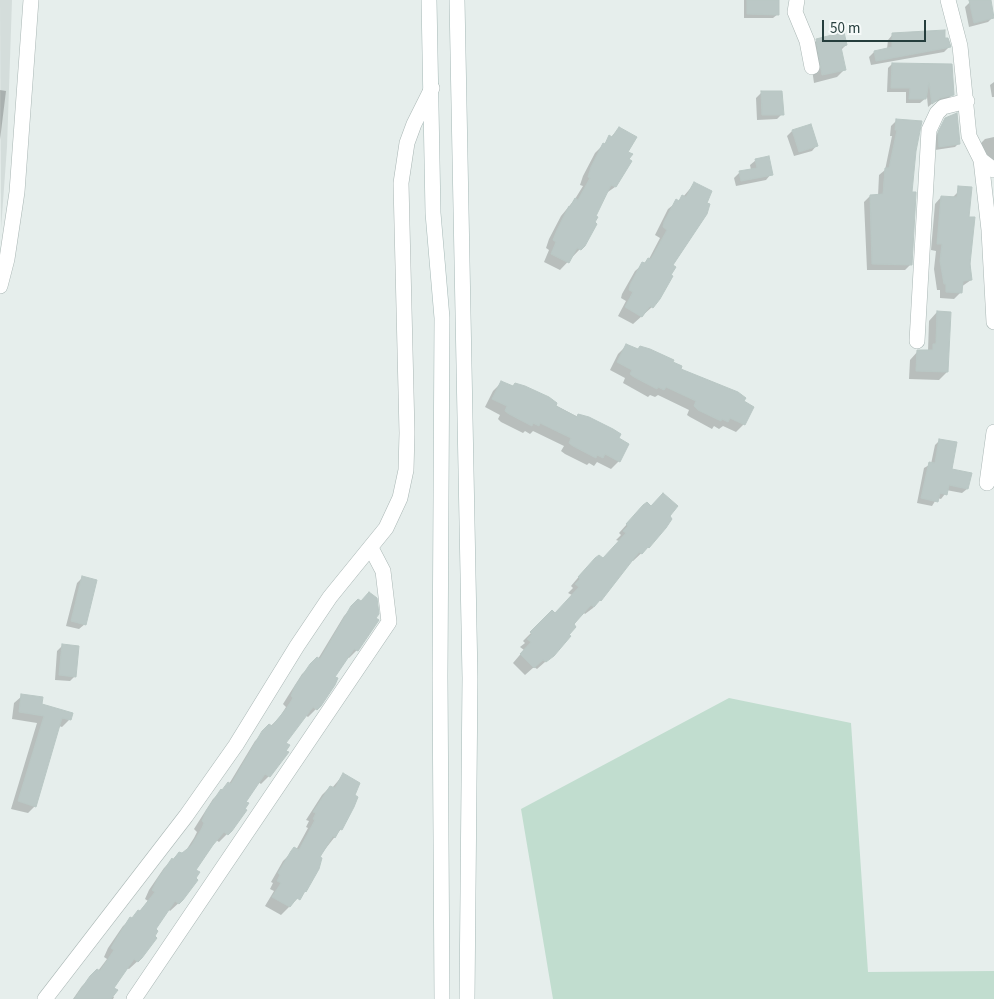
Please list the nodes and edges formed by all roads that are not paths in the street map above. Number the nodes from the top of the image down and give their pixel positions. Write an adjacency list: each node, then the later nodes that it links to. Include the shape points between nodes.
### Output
1 (31, 0): 13 (street, via 17,192)
2 (429, 0): 7 (street)
3 (458, 0): 11 (street)
4 (797, 0): 6 (street, via 795,12 807,41)
5 (948, 0): 8 (street, via 958,30)
6 (812, 67)
7 (432, 88): 12 (street); 18 (street, via 410,137 401,184 406,470 400,498 386,528)
8 (967, 101): 9 (street, via 969,136); 15 (street, via 943,107 929,130)
9 (981, 160): 10 (street); 14 (street)
10 (994, 170)
11 (462, 269): 12 (street); 22 (street, via 470,678)
12 (437, 270): 21 (street, via 442,318)
13 (0, 286)
14 (994, 322)
15 (917, 341)
16 (994, 432): 17 (street)
17 (987, 483)
18 (370, 548): 19 (street, via 330,597 236,745 191,808); 20 (street, via 383,571 389,622)
19 (45, 999)
20 (134, 999)
21 (442, 999)
22 (467, 999)

